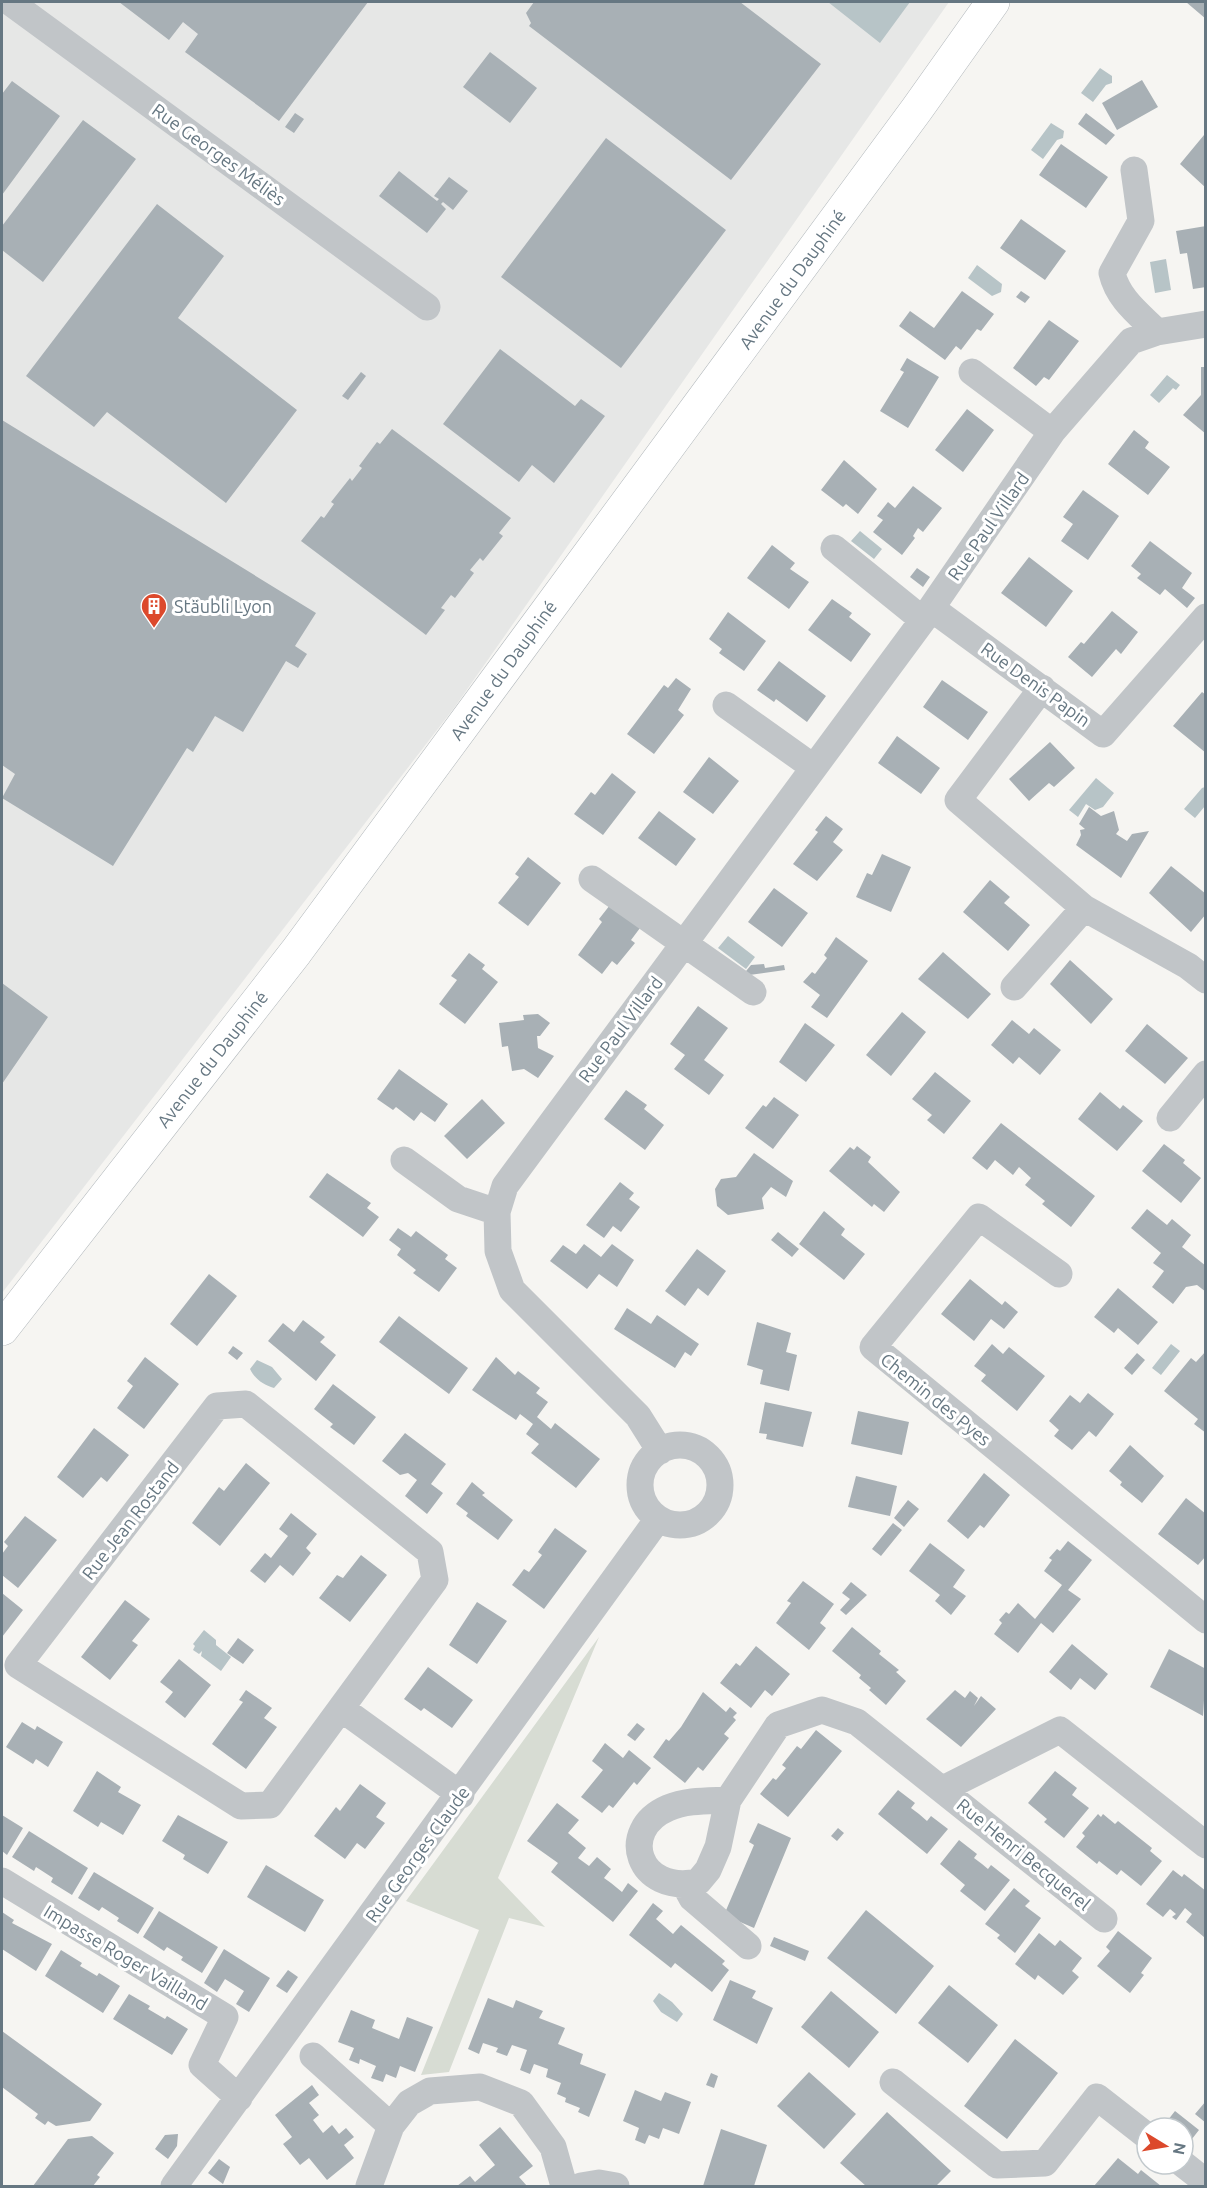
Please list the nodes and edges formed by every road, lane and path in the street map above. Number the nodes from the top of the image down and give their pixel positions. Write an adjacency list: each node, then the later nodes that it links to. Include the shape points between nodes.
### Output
1 (10, 2): 4 (street, Rue Georges Méliès)
2 (993, 2): 26 (main road, Avenue du Dauphiné, via 296,952)
3 (1134, 170): 6 (street, via 1141,222 1112,273 1123,299)
4 (427, 308)
5 (1206, 324): 6 (street, Rue Paul Villard)
6 (1157, 332): 8 (street, Rue Paul Villard, via 1131,341)
7 (972, 372): 8 (street)
8 (1052, 432): 10 (street, Rue Paul Villard)
9 (834, 548): 10 (street)
10 (927, 614): 12 (street, Rue Denis Papin); 14 (street, Rue Paul Villard)
11 (1206, 617): 12 (street, Rue Denis Papin, via 1103,734)
12 (1042, 688): 16 (street, via 958,800)
13 (726, 705): 14 (street)
14 (813, 767): 17 (street, Rue Paul Villard)
15 (592, 879): 17 (street)
16 (1084, 908): 18 (street); 19 (street)
17 (684, 942): 20 (street); 24 (street, Rue Paul Villard, via 505,1186)
18 (1206, 980)
19 (1014, 987)
20 (753, 992)
21 (1206, 1074): 22 (street)
22 (1170, 1118)
23 (404, 1160): 24 (street, via 458,1198)
24 (497, 1212): 27 (street, via 498,1251 512,1290 638,1416)
25 (1059, 1274): 29 (street, Chemin des Pyes, via 979,1217 873,1347)
26 (2, 1329)
27 (660, 1451): 28 (street, via 642,1471 640,1489 645,1506); 28 (street, via 685,1445 702,1451 715,1464 720,1481 718,1499 708,1514 693,1524 675,1525)
28 (658, 1519): 32 (street, Rue Georges Claude)
29 (1206, 1620)
30 (342, 1709): 30 (street, Rue Jean Rostand, via 435,1580 430,1552 246,1404 217,1406 18,1665 241,1806 270,1805); 32 (street)
31 (943, 1789): 33 (street, Rue Henri Becquerel, via 857,1722 822,1710 778,1725); 34 (street, Rue Henri Becquerel, via 1060,1730); 37 (street, Rue Henri Becquerel)
32 (460, 1794): 41 (street, Rue Georges Claude)
33 (728, 1800): 36 (street, Rue Henri Becquerel, via 718,1847 708,1870 698,1882); 36 (street, via 688,1802 668,1808 653,1816 642,1834 639,1850 643,1864 656,1879)
34 (1206, 1845)
35 (2, 1881): 41 (street, Impasse Roger Vailland, via 225,2017 202,2065)
36 (685, 1885): 38 (street, via 693,1898)
37 (1104, 1919)
38 (748, 1946)
39 (313, 2056): 42 (street)
40 (892, 2082): 43 (street, via 997,2165 1045,2163 1097,2097)
41 (239, 2097): 44 (street, Rue Georges Claude)
42 (391, 2126): 45 (street); 46 (street, via 409,2103 430,2091 480,2087 521,2103 553,2146)
43 (1135, 2127)
44 (174, 2187)
45 (369, 2187)
46 (564, 2187)
47 (581, 2187): 48 (street, via 599,2182)
48 (616, 2187)

